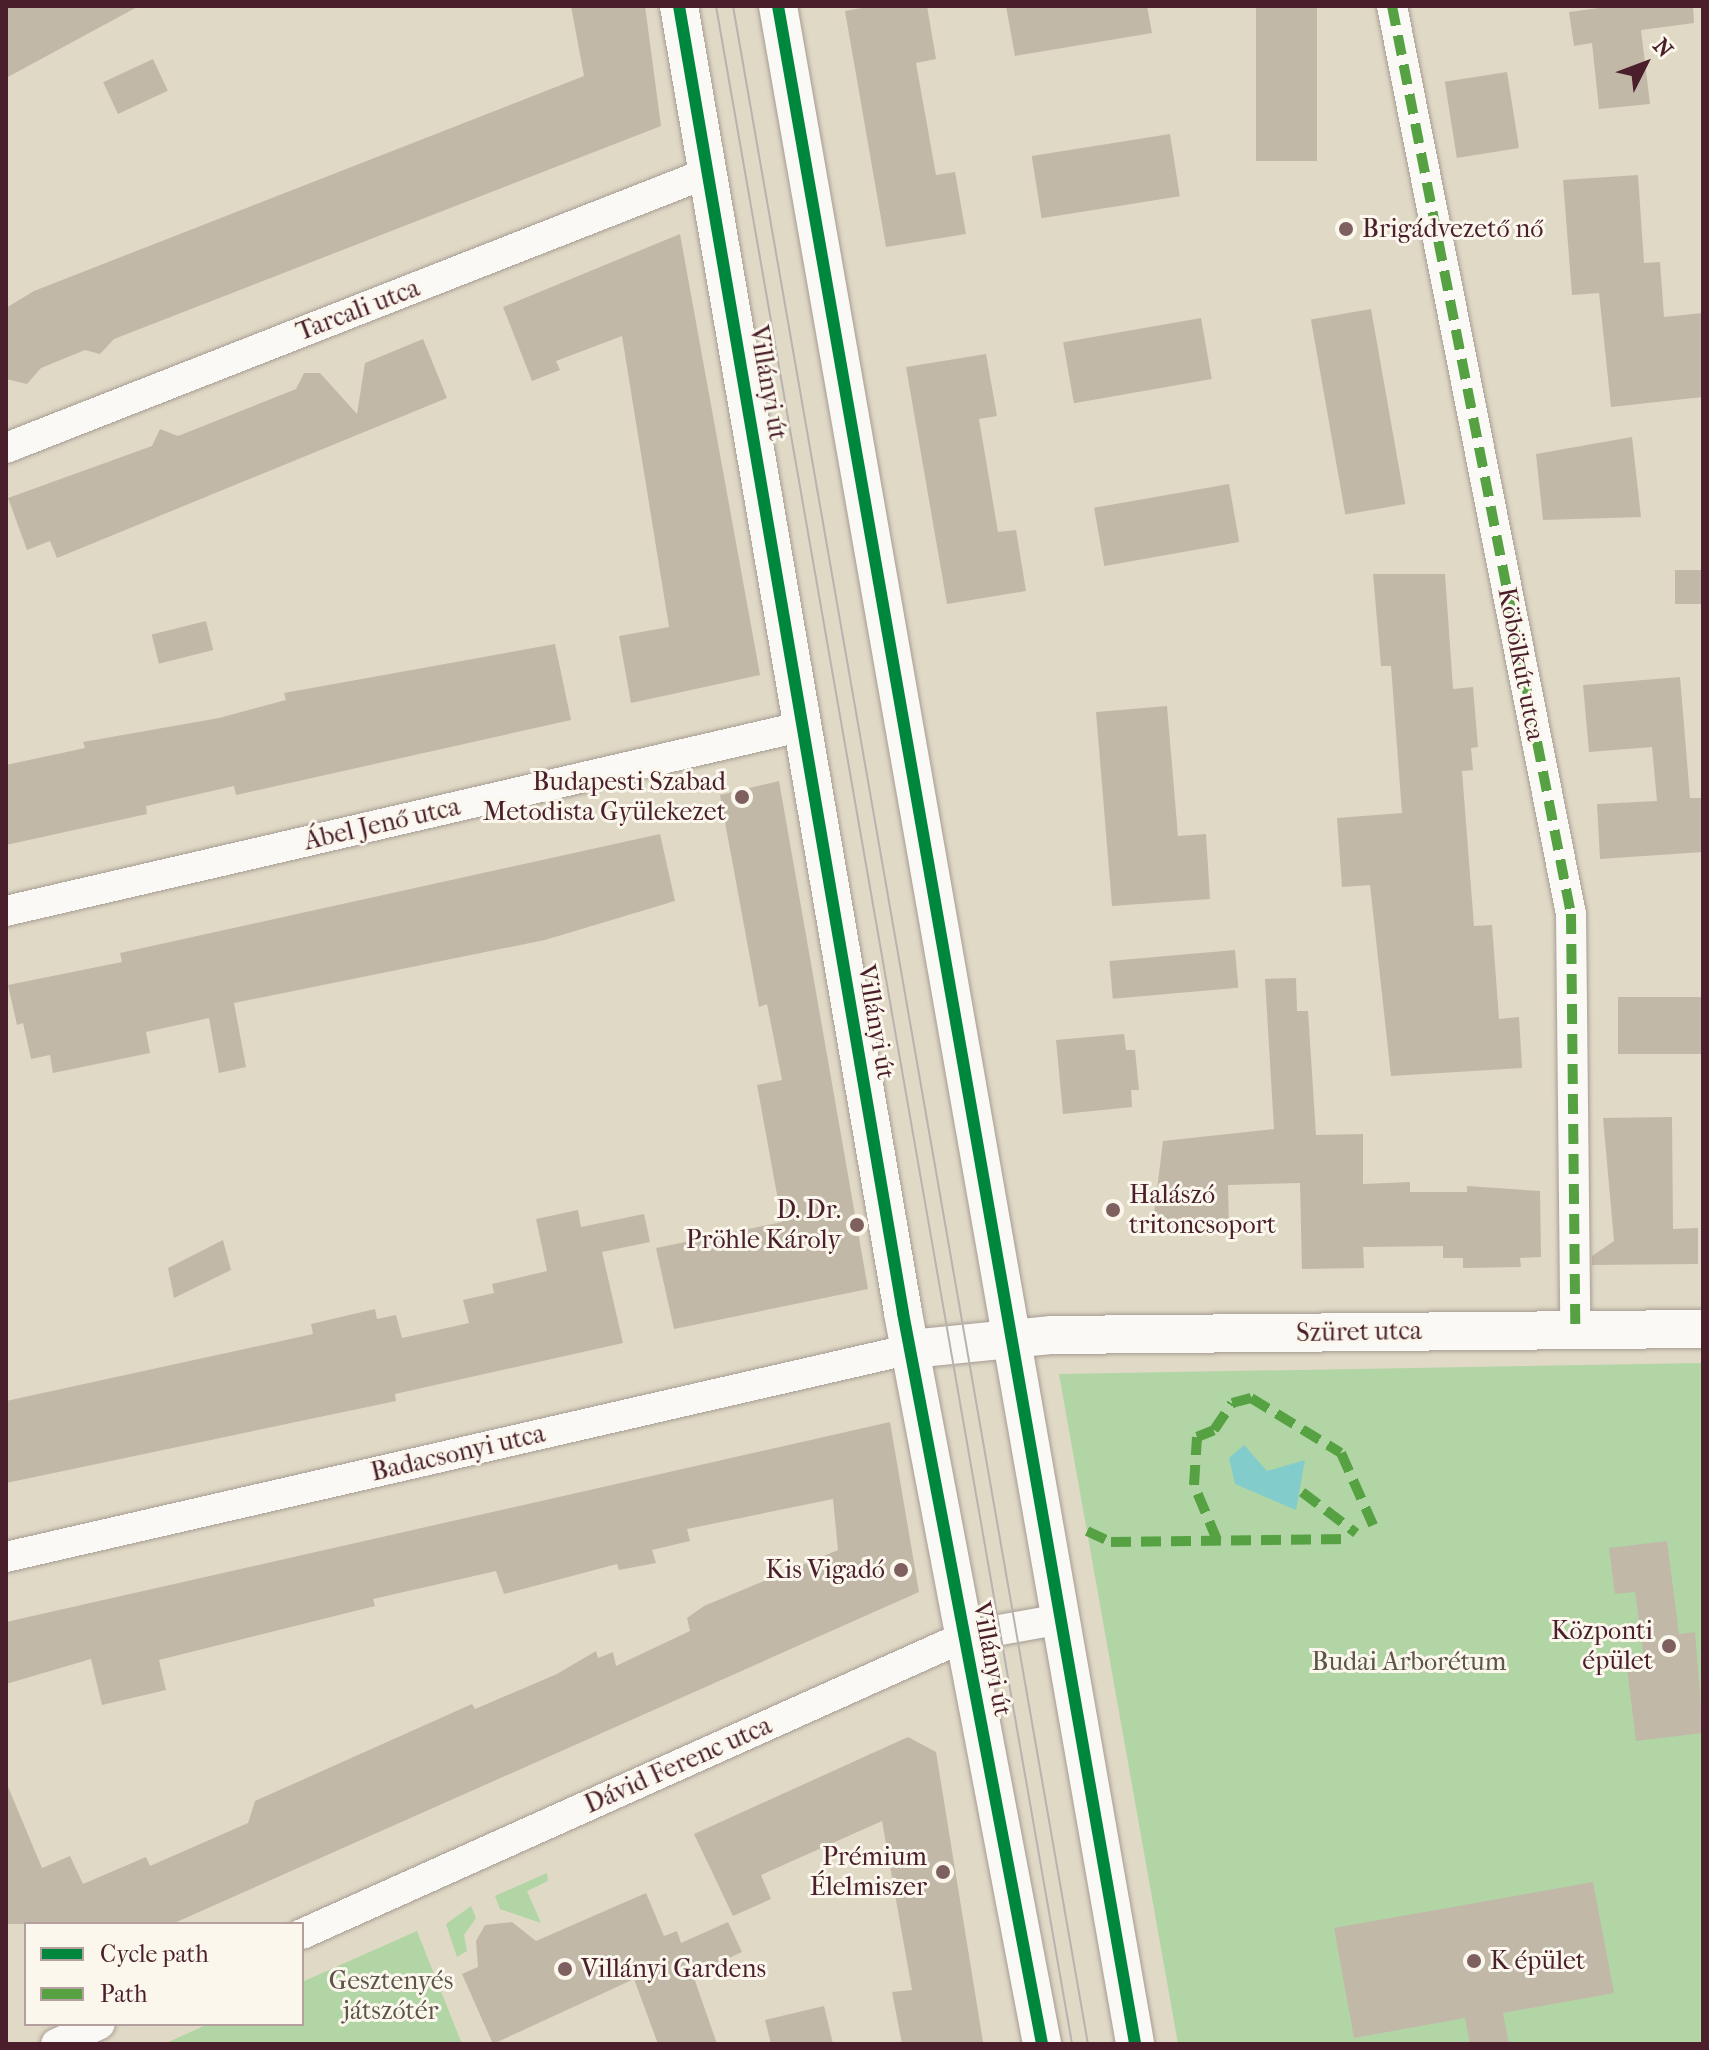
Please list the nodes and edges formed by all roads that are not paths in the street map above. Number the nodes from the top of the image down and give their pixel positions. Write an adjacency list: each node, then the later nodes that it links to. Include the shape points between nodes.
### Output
1 (679, 6): 4 (street, Villányi út)
2 (778, 6): 10 (street)
3 (1392, 6): 9 (street, Köbölkút utca, via 1571,914)
4 (710, 172): 5 (street, Tarcali utca); 6 (street, Villányi út)
5 (6, 448)
6 (804, 726): 7 (street, Ábel Jenő utca); 11 (street, Villányi út)
7 (6, 911)
8 (1703, 1329): 9 (street, Szüret utca)
9 (1575, 1330): 10 (street, Szüret utca)
10 (1014, 1336): 11 (street, Szüret utca); 13 (street)
11 (911, 1349): 12 (street, Badacsonyi utca); 14 (street, Villányi út)
12 (6, 1557)
13 (1061, 1619): 14 (street, Dávid Ferenc utca); 19 (street)
14 (966, 1636): 15 (street, Dávid Ferenc utca); 18 (street, Villányi út)
15 (304, 1933)
16 (96, 2026): 17 (street)
17 (56, 2044)
18 (1042, 2044)
19 (1135, 2044)

